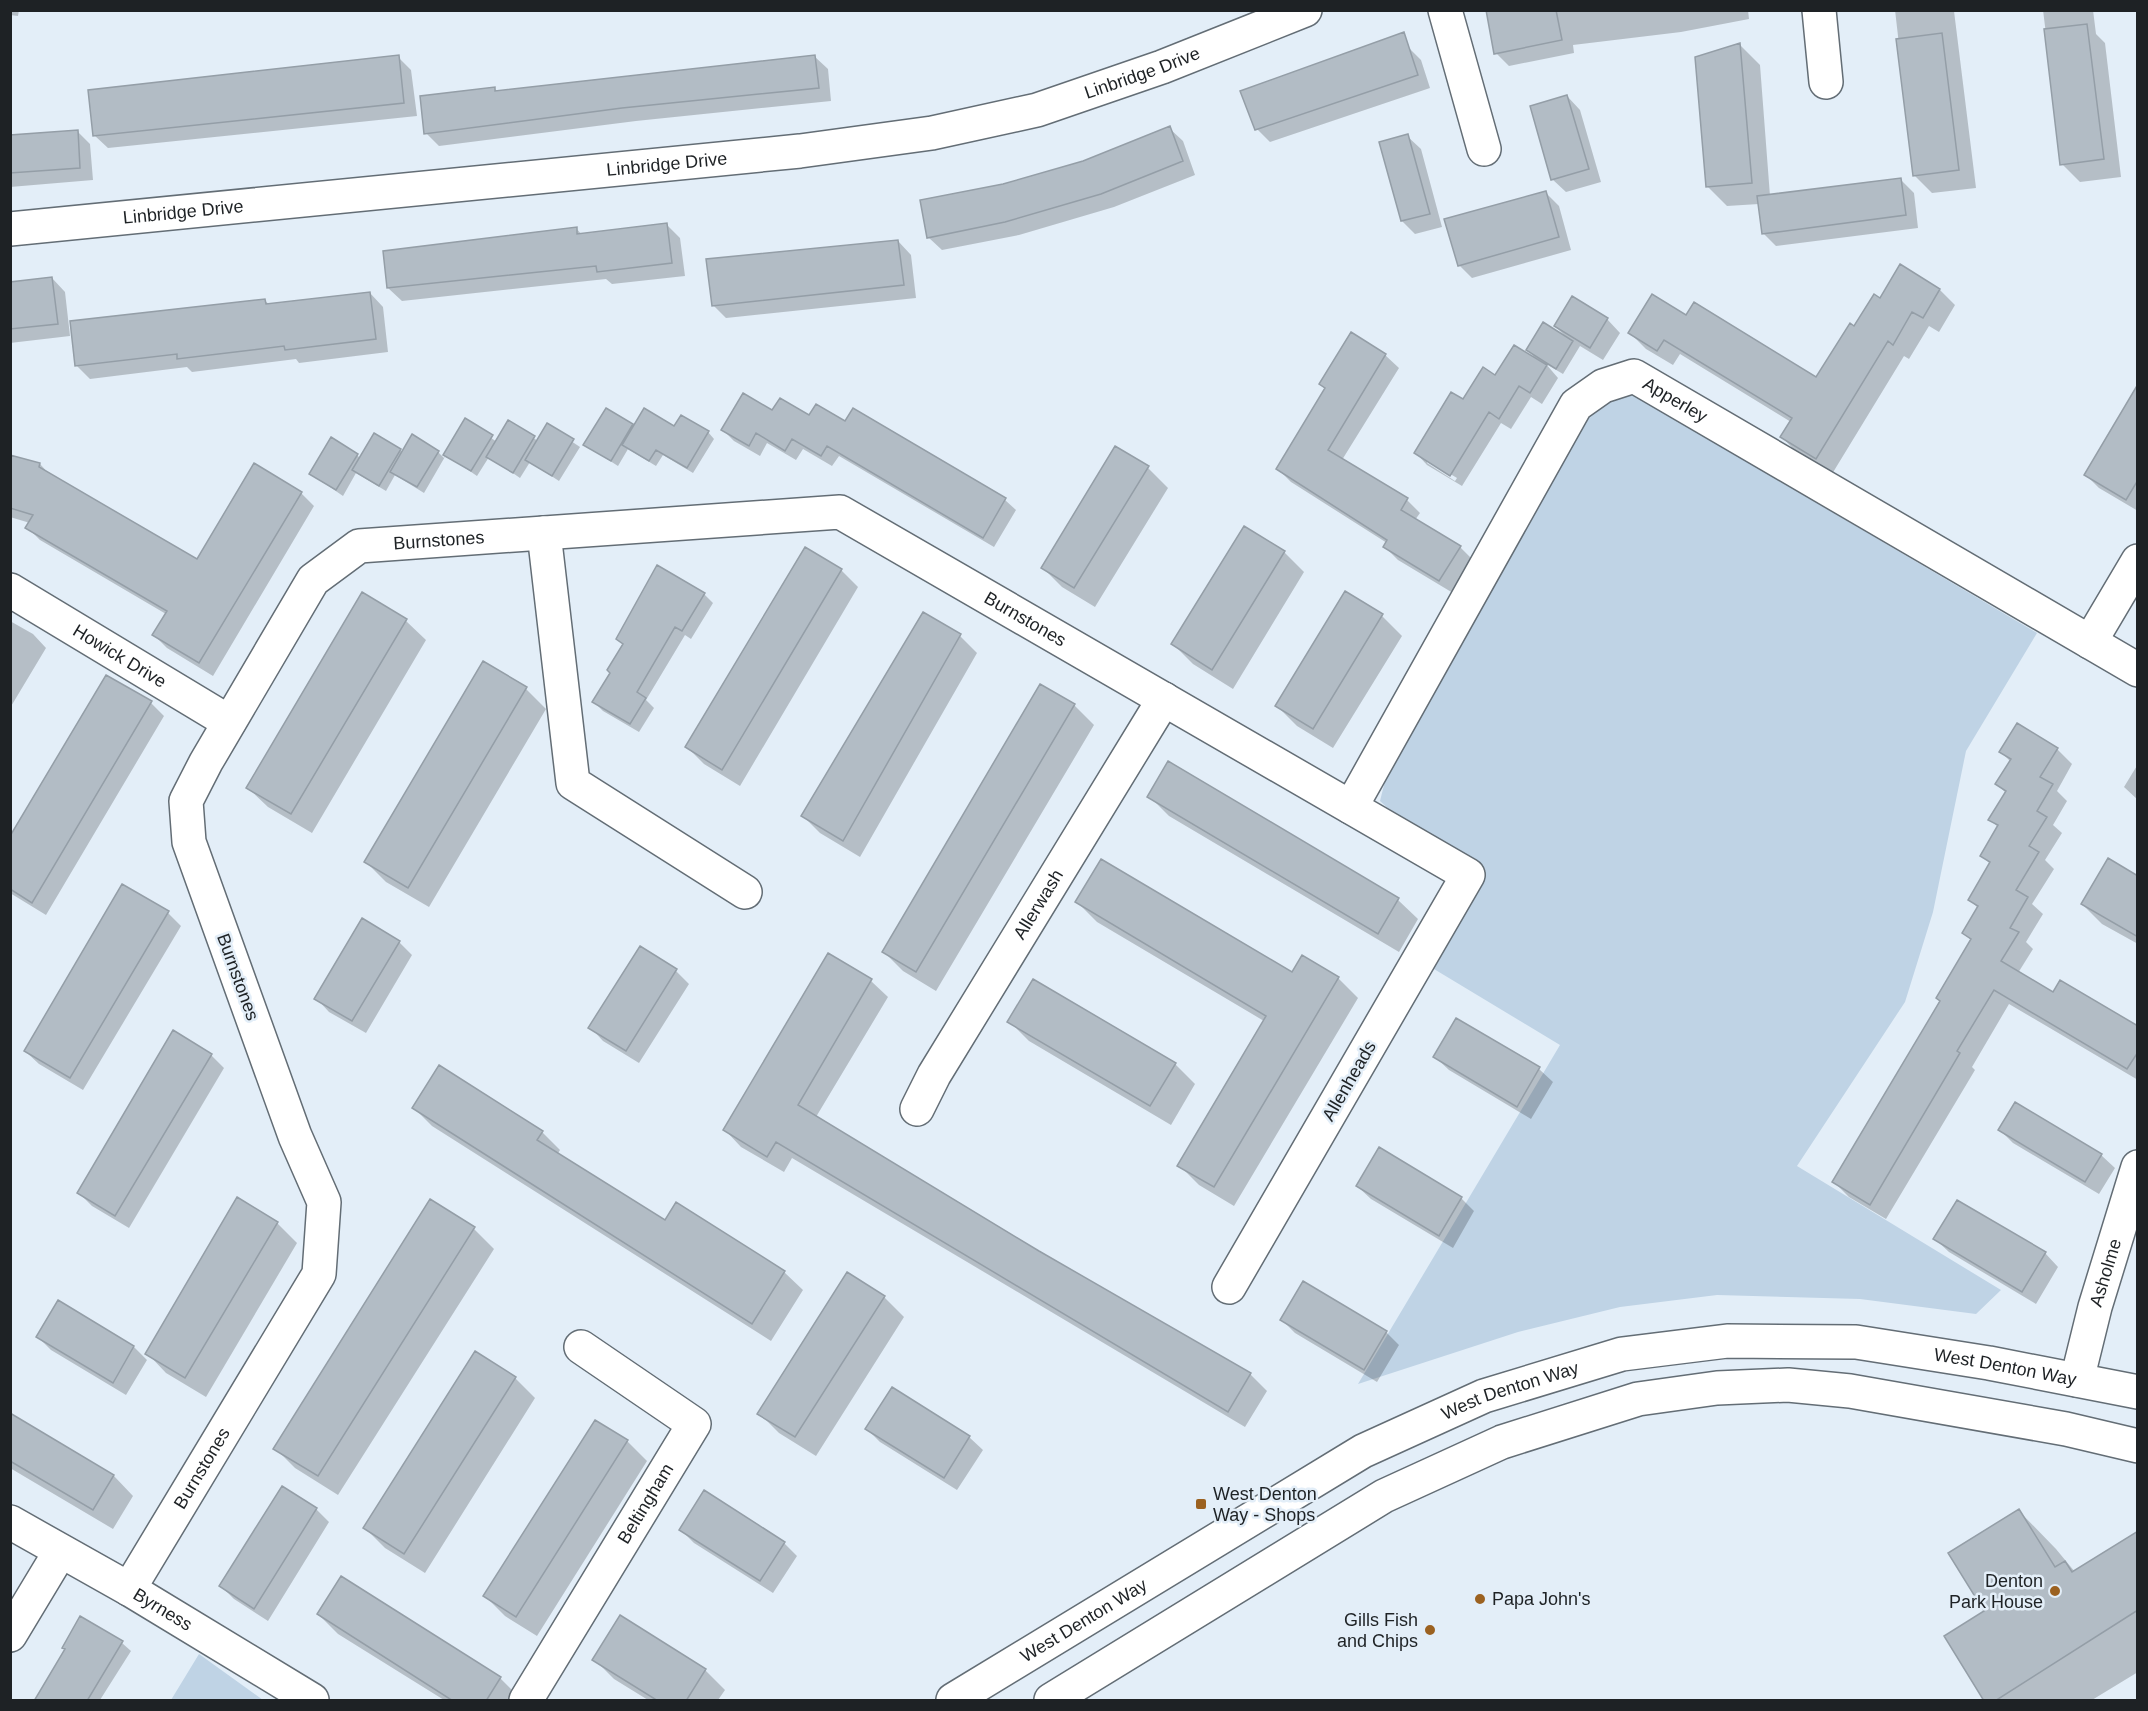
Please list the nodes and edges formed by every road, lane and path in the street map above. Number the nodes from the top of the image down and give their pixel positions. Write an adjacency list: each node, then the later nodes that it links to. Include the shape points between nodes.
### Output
1 (1305, 10): 4 (street, Linbridge Drive)
2 (1445, 10): 6 (street)
3 (1819, 10): 5 (street)
4 (1242, 22): 7 (street, Linbridge Drive, via 1162,67 1037,110 932,133 800,151)
5 (1826, 82)
6 (1485, 149)
7 (10, 230)
8 (544, 533): 13 (street, Burnstones, via 840,512); 14 (street, Burnstones, via 359,546 313,580); 17 (street, via 573,783)
9 (2138, 561): 11 (street)
10 (10, 590): 14 (street, Howick Drive)
11 (2090, 642): 12 (street); 15 (street, Apperley, via 1634,376 1603,386 1576,405)
12 (2138, 669)
13 (1164, 699): 15 (street, Burnstones); 18 (street, Allerwash)
14 (229, 722): 28 (street, Burnstones, via 186,801 189,842 296,1136 324,1202 319,1274)
15 (1351, 807): 16 (street, Burnstones)
16 (1468, 875): 20 (street, Allenheads)
17 (745, 892)
18 (917, 1109)
19 (2138, 1167): 22 (street, Asholme)
20 (1229, 1287)
21 (581, 1347): 31 (street, Beltingham, via 694,1424)
22 (2077, 1380): 23 (street, West Denton Way); 24 (street, Asholme); 32 (street, West Denton Way, via 1856,1342 1727,1341 1622,1354 1484,1396 1363,1451)
23 (2138, 1392)
24 (2066, 1429): 25 (street); 33 (street, via 1850,1390 1788,1385 1717,1388 1638,1399 1502,1442 1384,1496)
25 (2138, 1446)
26 (10, 1522): 27 (street, Byrness)
27 (60, 1552): 28 (street, Byrness); 29 (street)
28 (129, 1589): 30 (street, Byrness)
29 (10, 1635)
30 (312, 1701)
31 (526, 1701)
32 (953, 1701)
33 (1052, 1701)

